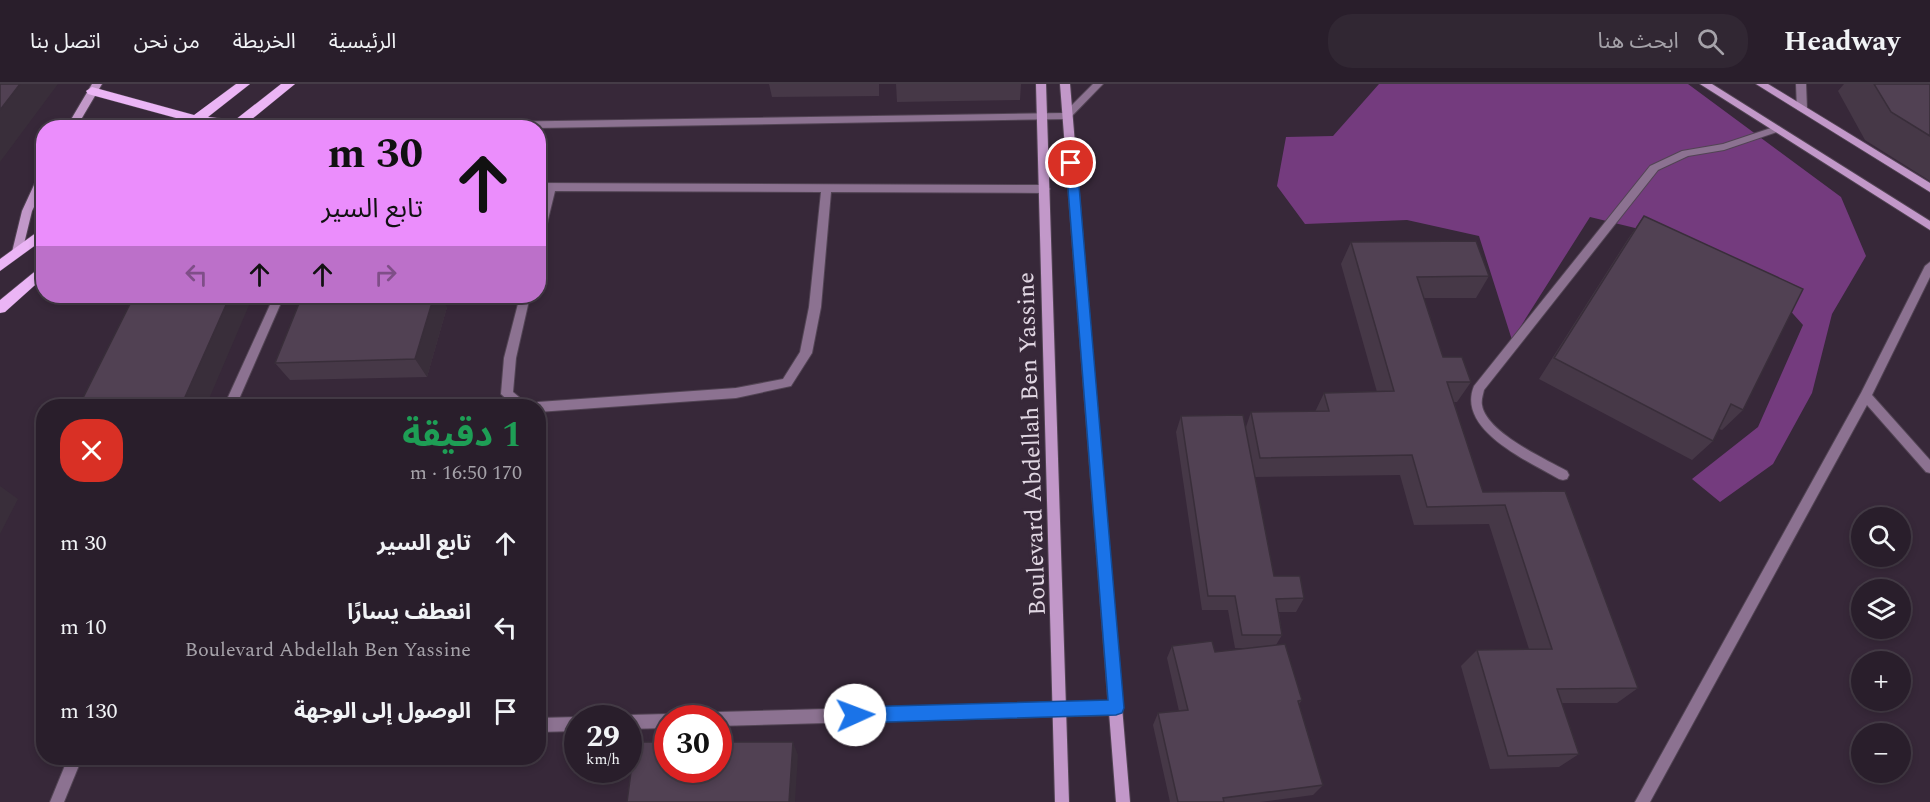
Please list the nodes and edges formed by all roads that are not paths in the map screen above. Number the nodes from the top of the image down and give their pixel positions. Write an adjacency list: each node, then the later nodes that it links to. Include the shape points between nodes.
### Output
1 (244, 84): 15 (main road)
2 (289, 84): 16 (main road)
3 (1041, 84): 12 (street, Boulevard Abdellah Ben Yassine)
4 (1065, 84): 11 (street)
5 (1098, 84): 11 (street)
6 (1705, 84): 18 (street)
7 (1761, 84): 10 (street)
8 (1801, 84): 10 (street)
9 (95, 88): 13 (street); 14 (main road)
10 (1803, 109): 22 (street)
11 (1067, 116): 12 (street); 41 (street)
12 (1043, 117): 17 (street); 23 (street, Boulevard Abdellah Ben Yassine)
13 (76, 120)
14 (180, 120)
15 (196, 120)
16 (242, 120)
17 (546, 124)
18 (1777, 129): 26 (street); 40 (street, via 1724,147 1686,153 1654,168 1478,389 1476,405 1485,423)
19 (546, 187): 20 (street)
20 (551, 187): 21 (street); 25 (street)
21 (826, 188): 23 (street); 38 (street, via 815,307 806,352 787,383 736,393)
22 (1930, 188)
23 (1045, 189): 42 (street, Boulevard Abdellah Ben Yassine)
24 (36, 192): 28 (street)
25 (546, 207)
26 (1930, 226)
27 (36, 238): 28 (main road)
28 (17, 252): 29 (main road)
29 (0, 266)
30 (1930, 266): 35 (street)
31 (36, 276): 34 (main road)
32 (276, 303): 36 (street)
33 (523, 303): 37 (street, via 510,358 507,394)
34 (0, 308)
35 (1866, 396): 39 (street); 50 (street)
36 (233, 399)
37 (513, 399)
38 (546, 406)
39 (1930, 468)
40 (1563, 475)
41 (1116, 708): 42 (street); 49 (street)
42 (1059, 709): 43 (street); 48 (street, Boulevard Abdellah Ben Yassine)
43 (732, 719)
44 (564, 724): 45 (street)
45 (546, 725)
46 (72, 765): 47 (street)
47 (57, 802)
48 (1062, 802)
49 (1123, 802)
50 (1642, 802)

